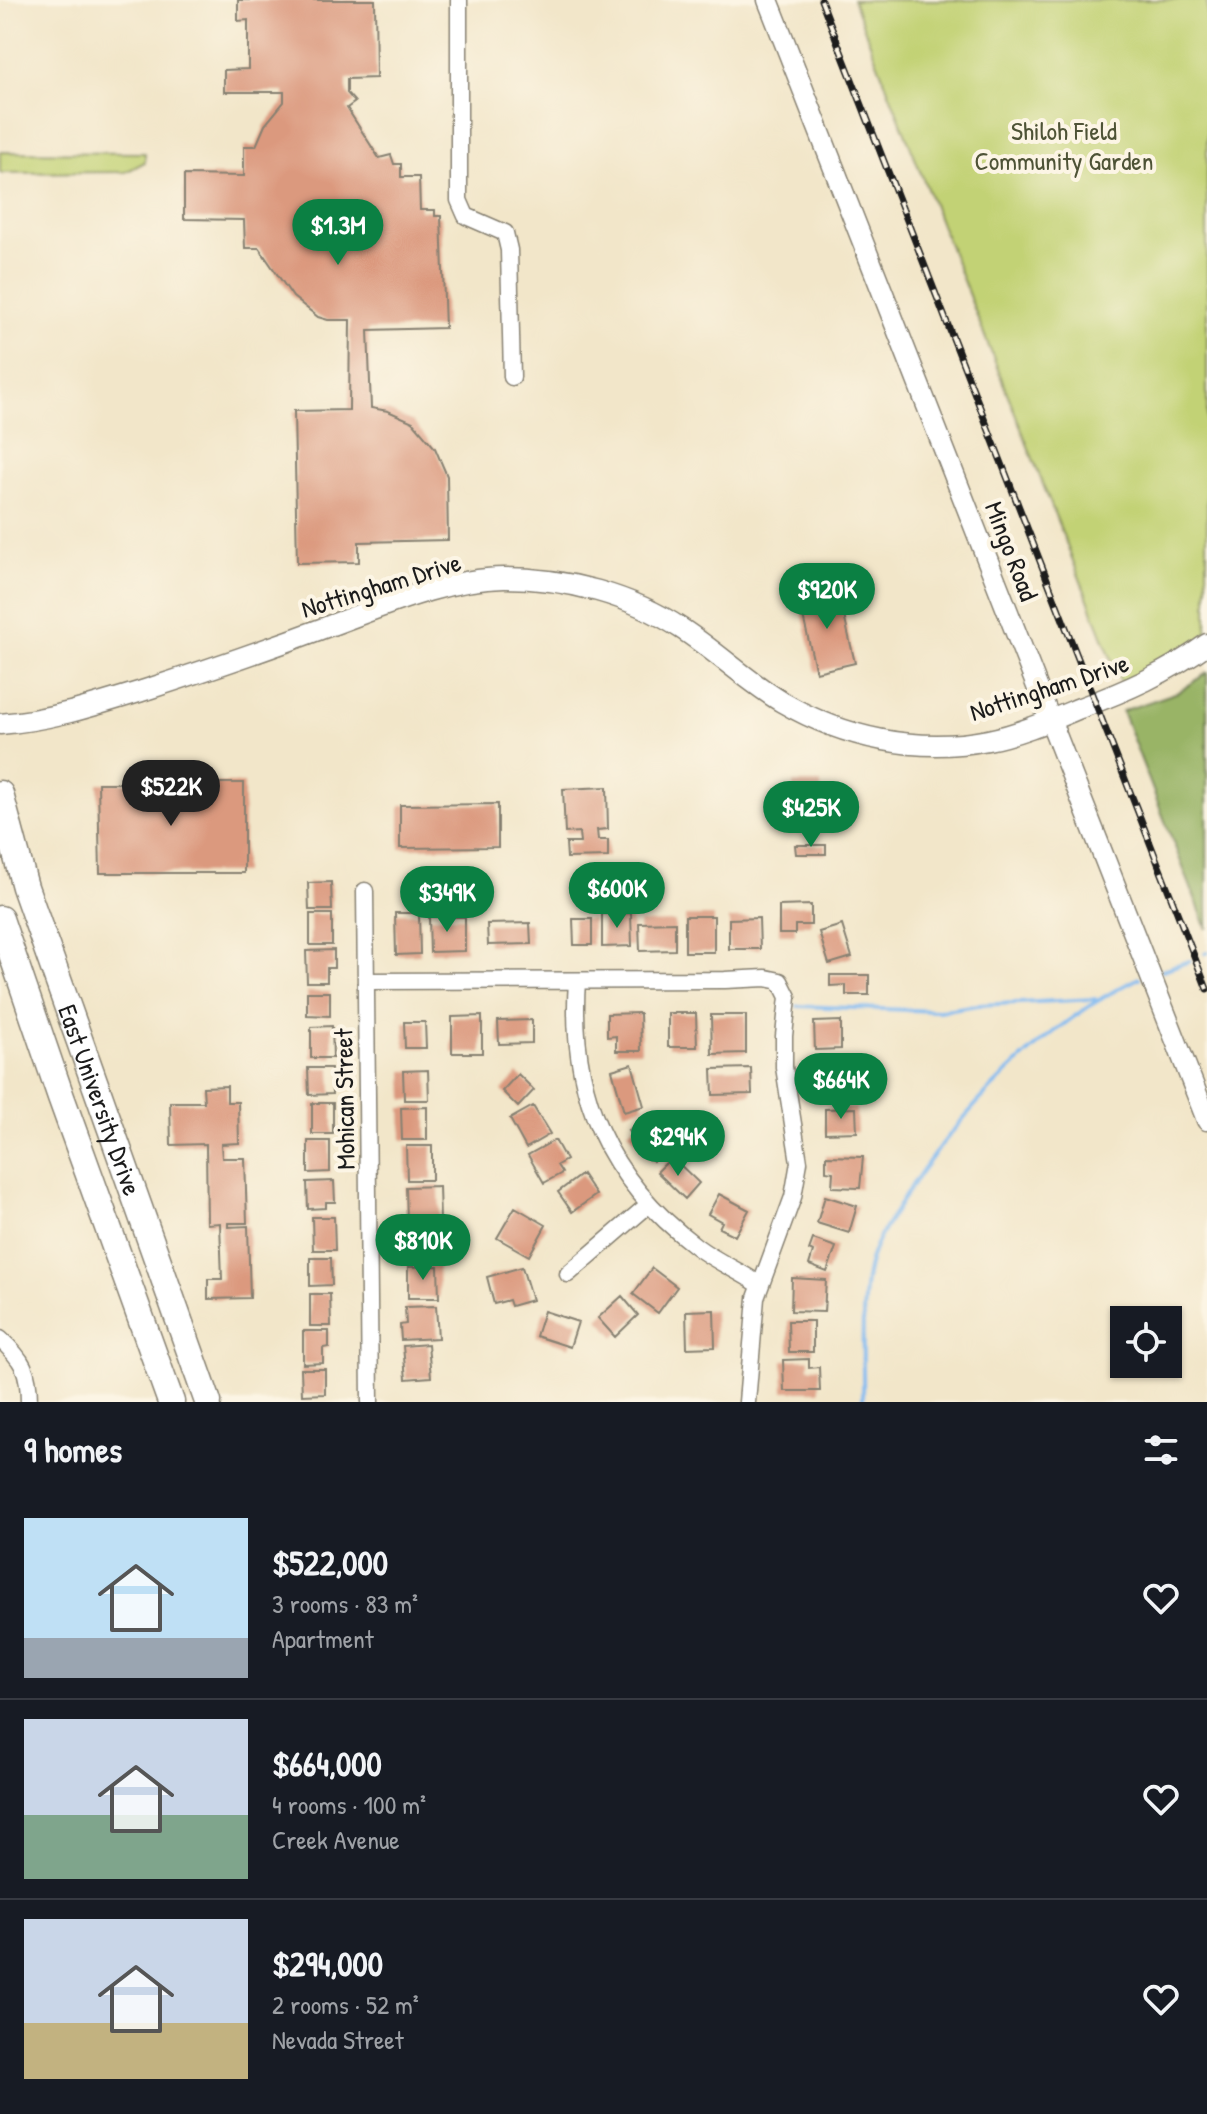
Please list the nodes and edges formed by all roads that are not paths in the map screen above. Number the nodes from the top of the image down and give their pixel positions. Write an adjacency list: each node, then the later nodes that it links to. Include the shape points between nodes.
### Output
1 (459, 0): 3 (street, via 459,200 466,216 505,233)
2 (768, 0): 5 (street, Mingo Road)
3 (512, 377)
4 (1207, 644): 5 (street, Nottingham Drive, via 1143,684)
5 (1050, 720): 6 (street, Nottingham Drive, via 989,740 931,745 848,733 782,702 649,609 608,593 501,578 410,597 63,716); 12 (street, Mingo Road)
6 (0, 724)
7 (0, 794): 19 (main road, East University Drive, via 25,887)
8 (365, 891): 10 (street, Mohican Street)
9 (0, 919): 18 (main road, East University Drive)
10 (366, 981): 11 (street); 20 (street, Mohican Street)
11 (577, 981): 13 (street, via 576,1039 584,1084 603,1138); 15 (street, via 780,981 788,997 784,1067 799,1162 793,1197)
12 (1207, 1120)
13 (648, 1205): 14 (street); 15 (street, via 718,1262)
14 (568, 1274)
15 (760, 1285): 21 (street)
16 (0, 1339): 17 (street, via 24,1366)
17 (29, 1402)
18 (171, 1402)
19 (208, 1402)
20 (370, 1402)
21 (747, 1402)

